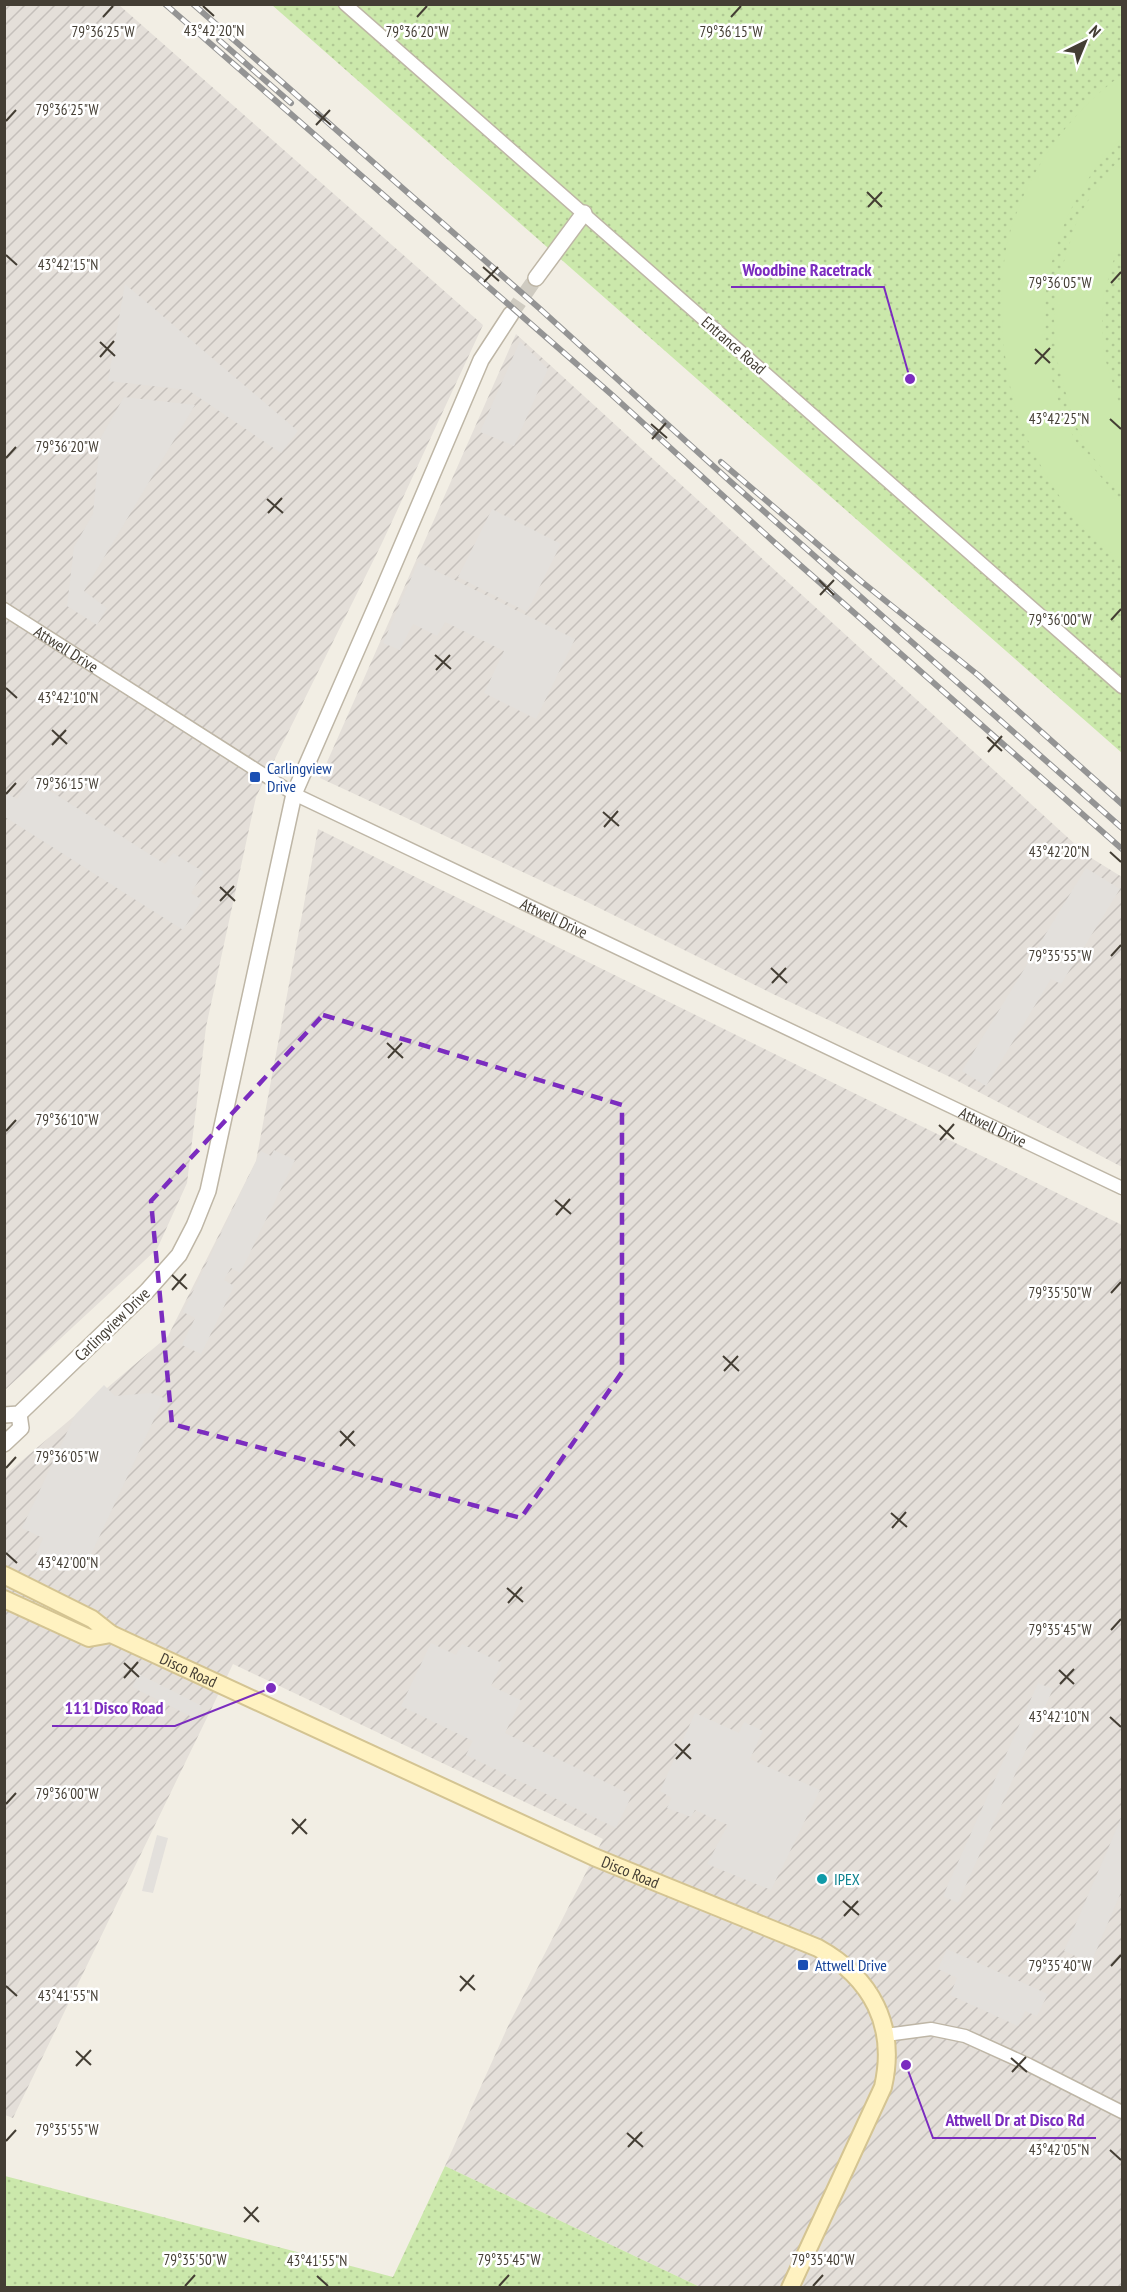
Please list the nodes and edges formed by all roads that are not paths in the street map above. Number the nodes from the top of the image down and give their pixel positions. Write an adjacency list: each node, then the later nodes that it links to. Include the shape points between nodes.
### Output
1 (345, 4): 2 (street, Entrance Road)
2 (584, 213): 3 (street); 6 (street, Entrance Road)
3 (536, 278)
4 (511, 314): 7 (street, Carlingview Drive, via 481,360)
5 (4, 609): 7 (street, Attwell Drive)
6 (1122, 687)
7 (294, 794): 8 (street, Attwell Drive); 9 (street, Carlingview Drive, via 208,1191 194,1226 179,1255 147,1291)
8 (1122, 1188)
9 (12, 1414): 10 (street, Carlingview Drive, via 21,1428)
10 (4, 1444)
11 (4, 1575): 13 (main road, Disco Road, via 92,1619)
12 (4, 1599): 13 (main road, Disco Road, via 88,1638)
13 (111, 1634): 14 (main road, Disco Road, via 594,1857 818,1948 854,1972 865,1986 874,1999)
14 (886, 2035): 15 (street, via 931,2029 965,2036); 16 (main road, via 883,2087)
15 (1122, 2112)
16 (790, 2288)

